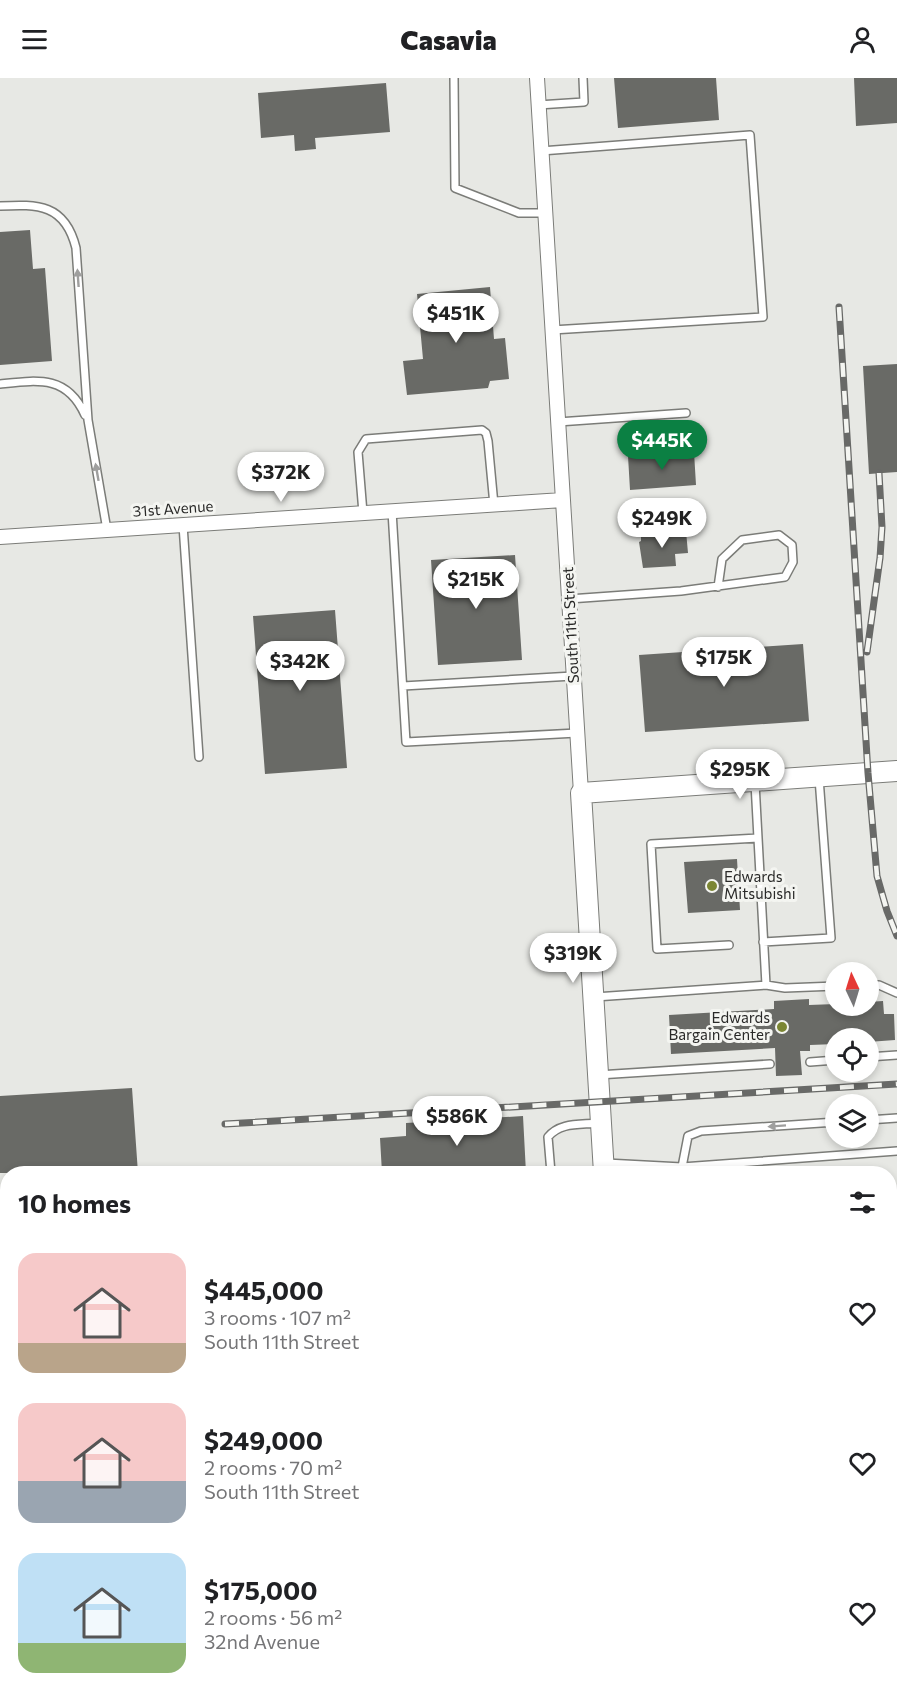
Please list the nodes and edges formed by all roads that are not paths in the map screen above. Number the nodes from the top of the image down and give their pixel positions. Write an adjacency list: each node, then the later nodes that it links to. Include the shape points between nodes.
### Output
1 (453, 78): 7 (lane, via 455,188 519,213)
2 (537, 78): 4 (street, South 11th Street)
3 (583, 78): 4 (lane, via 584,102)
4 (538, 105): 5 (street, South 11th Street)
5 (541, 151): 7 (street, South 11th Street); 8 (lane, via 750,135 763,317)
6 (0, 206): 11 (lane, one-way to 6, via 72,233 56,213 38,205)
7 (545, 213): 8 (street, South 11th Street)
8 (552, 330): 12 (street, South 11th Street)
9 (0, 384): 11 (lane, via 32,381 62,386 79,400)
10 (686, 413): 12 (lane)
11 (87, 420): 18 (lane, one-way to 11)
12 (558, 422): 13 (street, South 11th Street)
13 (563, 500): 14 (street, 31st Avenue); 21 (street, South 11th Street)
14 (494, 505): 15 (street, 31st Avenue); 16 (lane, via 488,441 482,430 366,439 358,452)
15 (392, 511): 16 (street, 31st Avenue); 23 (lane)
16 (363, 513): 17 (street, 31st Avenue)
17 (183, 525): 18 (street, 31st Avenue); 25 (lane)
18 (107, 530): 19 (street, 31st Avenue)
19 (0, 537)
20 (718, 586): 20 (lane, via 785,577 793,562 792,545 779,535 742,540 722,559); 21 (lane)
21 (569, 599): 22 (street, South 11th Street)
22 (573, 676): 23 (lane); 24 (street, South 11th Street)
23 (403, 686): 24 (lane, via 406,742)
24 (576, 733): 29 (street, South 11th Street)
25 (199, 757)
26 (897, 771): 27 (street)
27 (819, 776): 28 (street); 31 (lane, via 831,938)
28 (755, 780): 29 (street); 30 (lane)
29 (581, 793): 37 (street, South 11th Street)
30 (758, 838): 31 (lane); 32 (lane, via 651,844 657,949)
31 (763, 942): 33 (lane)
32 (729, 945)
33 (766, 985): 35 (lane); 37 (lane)
34 (879, 985): 36 (lane)
35 (825, 986)
36 (897, 993)
37 (593, 997): 43 (street, South 11th Street)
38 (897, 1055): 39 (lane)
39 (879, 1056)
40 (825, 1061): 41 (lane)
41 (810, 1062)
42 (770, 1064): 43 (lane)
43 (598, 1075): 46 (street, South 11th Street)
44 (897, 1118): 45 (lane)
45 (879, 1119)
46 (601, 1123): 49 (lane, via 560,1126 554,1130 548,1137); 50 (street, South 11th Street)
47 (825, 1123): 51 (lane, one-way to 51, via 701,1131 687,1136)
48 (897, 1151): 52 (lane)
49 (550, 1166)
50 (604, 1166)
51 (683, 1166)
52 (727, 1166)

